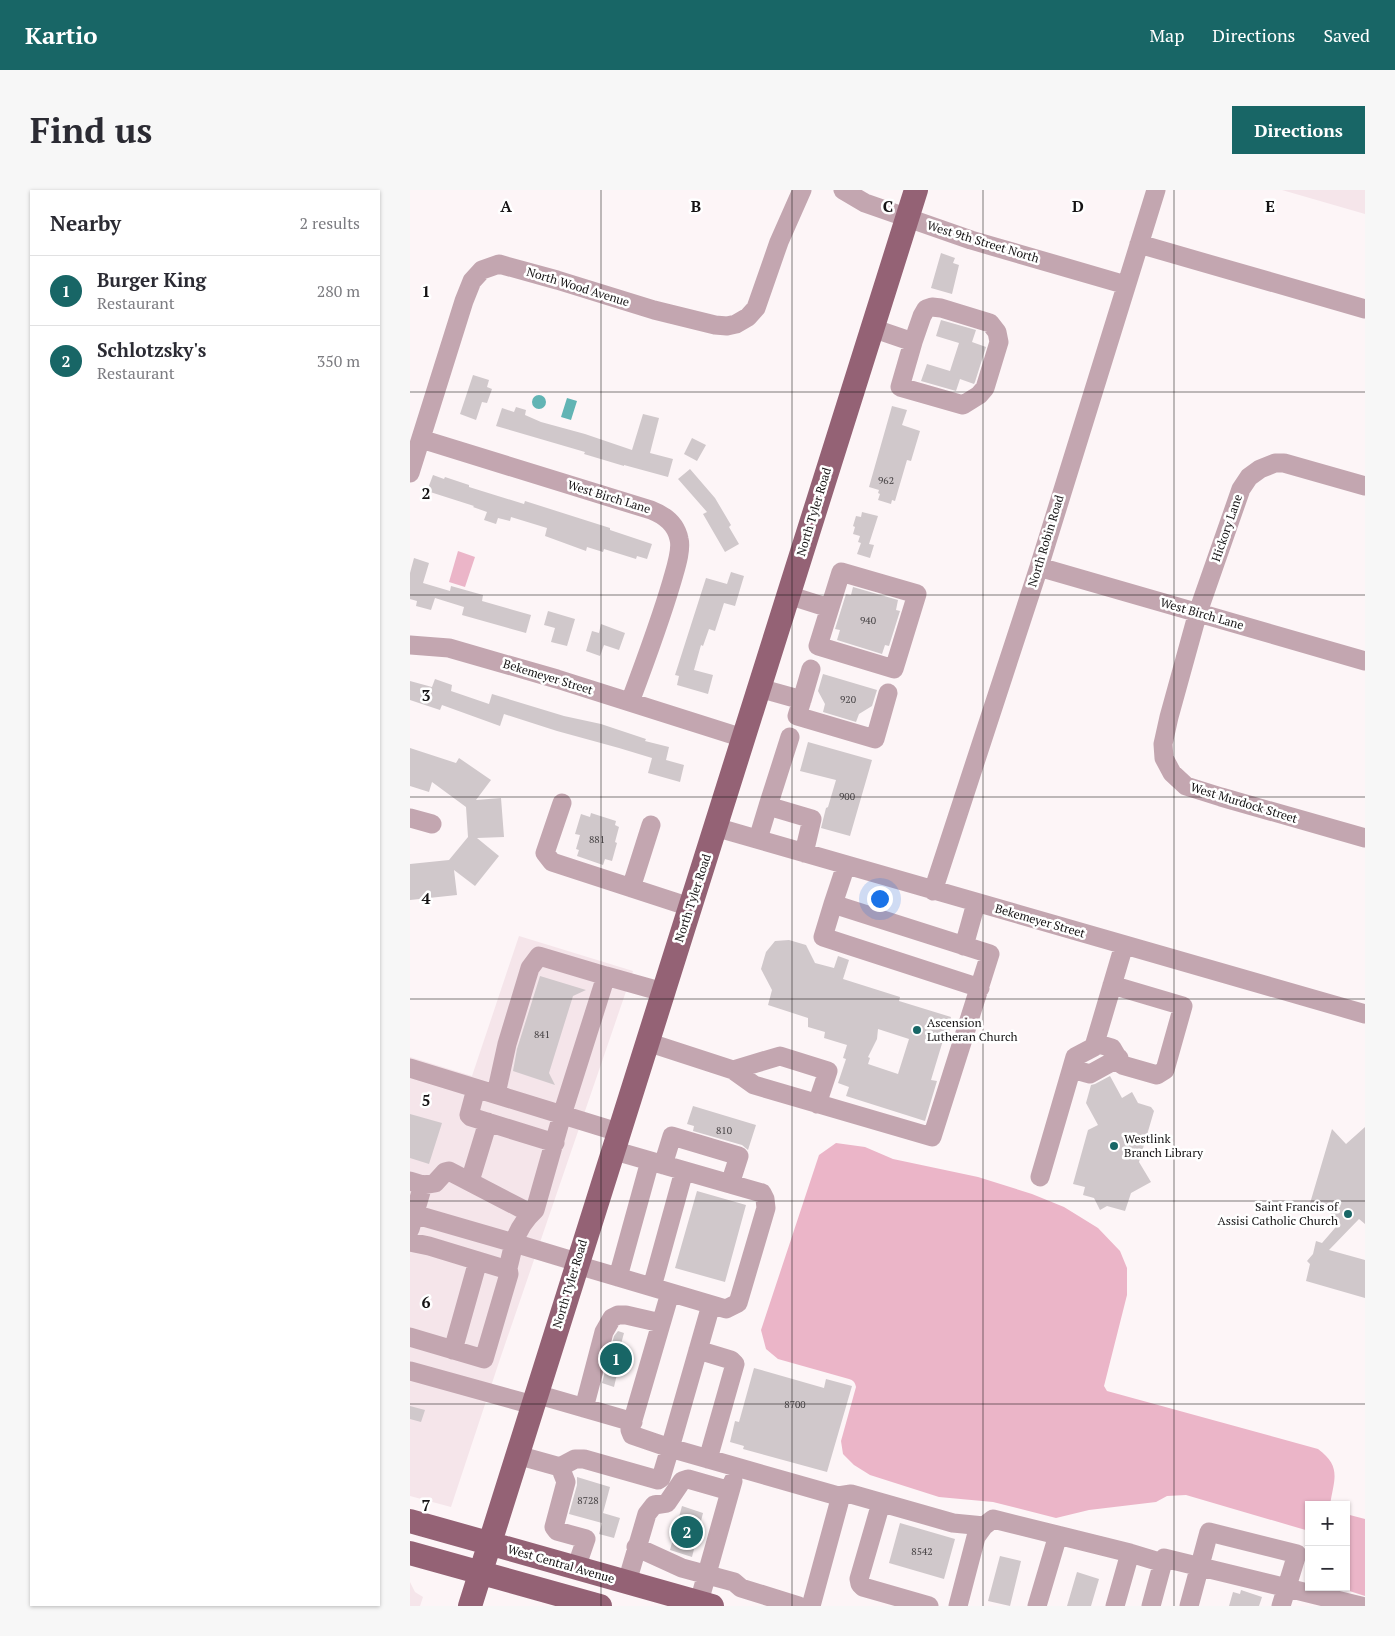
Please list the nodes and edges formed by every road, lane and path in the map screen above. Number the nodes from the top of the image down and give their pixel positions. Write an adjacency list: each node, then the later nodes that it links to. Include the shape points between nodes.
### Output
1 (802, 190): 11 (street, North Wood Avenue, via 779,242 756,308 736,324 715,325 654,310 499,264 482,270 472,281 464,301)
2 (843, 190): 5 (street, West 9th Street North, via 865,203)
3 (916, 190): 5 (main road, North Tyler Road)
4 (1156, 190): 6 (street, North Robin Road)
5 (907, 218): 7 (street, West 9th Street North); 9 (main road, North Tyler Road)
6 (1139, 244): 7 (street, North Robin Road); 8 (street)
7 (1126, 285): 14 (street, North Robin Road)
8 (1365, 309)
9 (872, 328): 10 (street); 15 (main road, North Tyler Road)
10 (913, 342): 10 (street, via 922,316 926,309 932,307 990,323 999,342 985,388 963,405 900,387)
11 (421, 439): 12 (street, North Wood Avenue); 24 (street, West Birch Lane, via 651,510 662,514 674,526 680,540 676,564 662,616)
12 (410, 473)
13 (1365, 486): 17 (street, Hickory Lane, via 1284,462 1260,469 1249,477 1241,489)
14 (1038, 567): 17 (street, West Birch Lane); 38 (street, North Robin Road)
15 (788, 596): 16 (street); 21 (main road, North Tyler Road)
16 (830, 608): 16 (street, via 841,572 918,594 894,670 818,646)
17 (1198, 612): 19 (street, West Birch Lane); 33 (street, West Murdock Street, via 1163,744 1164,758 1172,773 1194,789)
18 (410, 645): 24 (street, Bekemeyer Street, via 449,648)
19 (1365, 661)
20 (812, 669): 23 (street)
21 (759, 688): 23 (street); 26 (main road, North Tyler Road)
22 (888, 693): 23 (street, via 875,739 797,716)
23 (802, 700)
24 (630, 702): 26 (street, Bekemeyer Street)
25 (790, 737): 28 (street)
26 (743, 738): 32 (main road, North Tyler Road)
27 (562, 803): 37 (street, via 545,853 552,862)
28 (768, 806): 34 (street); 35 (street, via 812,819)
29 (410, 818): 30 (street)
30 (432, 824)
31 (651, 825): 37 (street)
32 (715, 827): 34 (street, Bekemeyer Street); 41 (main road, North Tyler Road)
33 (1365, 838)
34 (758, 840): 35 (street, Bekemeyer Street)
35 (804, 853): 36 (street, Bekemeyer Street)
36 (846, 865): 38 (street, Bekemeyer Street); 40 (street)
37 (631, 888): 41 (street)
38 (933, 891): 39 (street, Bekemeyer Street)
39 (976, 903): 42 (street, Bekemeyer Street); 43 (street)
40 (834, 904): 43 (street); 46 (street, via 823,937)
41 (690, 907): 47 (main road, North Tyler Road)
42 (1124, 945): 45 (street); 48 (street, Bekemeyer Street)
43 (964, 946): 46 (street, via 990,954)
44 (606, 976): 47 (street); 56 (street, via 540,956 530,968); 58 (street)
45 (1112, 985): 50 (street); 51 (street, via 1183,1006 1165,1070 1156,1075 1122,1065)
46 (980, 988): 57 (street, via 932,1137)
47 (663, 992): 49 (main road, North Tyler Road)
48 (1365, 1014)
49 (647, 1042): 54 (street); 60 (main road, North Tyler Road)
50 (1095, 1043): 51 (street, via 1112,1048); 53 (street, via 1094,1047 1075,1057)
51 (1119, 1058): 53 (street, via 1090,1074)
52 (410, 1068): 55 (street)
53 (1072, 1069): 64 (street)
54 (733, 1070): 57 (street, via 754,1085); 57 (street, via 780,1056 828,1071)
55 (476, 1088): 56 (street); 59 (street, via 469,1115)
56 (496, 1094): 58 (street)
57 (817, 1104)
58 (562, 1115): 60 (street); 61 (street)
59 (488, 1122): 61 (street); 65 (street)
60 (615, 1141): 62 (street); 73 (main road, North Tyler Road)
61 (554, 1143): 68 (street, via 535,1210)
62 (656, 1163): 63 (street); 67 (street, via 672,1136 739,1156); 75 (street)
63 (684, 1171): 67 (street); 76 (street)
64 (1040, 1177)
65 (470, 1181): 66 (street, via 449,1171 435,1183); 68 (street)
66 (416, 1183): 69 (street)
67 (730, 1184): 78 (street, via 762,1193 766,1208 738,1303 726,1309)
68 (530, 1215): 71 (street, via 524,1220)
69 (411, 1219): 71 (street)
70 (410, 1242): 72 (street)
71 (514, 1243): 73 (street); 74 (street)
72 (478, 1261): 74 (street); 81 (street)
73 (577, 1264): 75 (street); 86 (main road, North Tyler Road)
74 (508, 1270): 83 (street)
75 (618, 1277): 76 (street)
76 (652, 1287): 77 (street)
77 (670, 1293): 78 (street); 79 (street)
78 (711, 1305): 82 (street)
79 (661, 1323): 87 (street, via 626,1315 612,1318 604,1332); 88 (street)
80 (410, 1337): 81 (street)
81 (453, 1350): 83 (street)
82 (698, 1350): 89 (street); 91 (street, via 735,1364)
83 (484, 1359): 85 (street)
84 (410, 1370): 85 (street)
85 (476, 1389): 86 (street)
86 (534, 1400): 87 (street); 90 (main road, North Tyler Road)
87 (584, 1408): 88 (street)
88 (633, 1422): 89 (street, via 632,1435)
89 (670, 1448): 91 (street); 92 (street, via 662,1478 652,1479 580,1459)
90 (517, 1455): 92 (street); 100 (main road, North Tyler Road)
91 (708, 1459): 93 (street)
92 (560, 1467): 106 (street, via 566,1482 554,1527 557,1531 586,1539)
93 (737, 1467): 94 (street); 95 (street)
94 (730, 1491): 101 (street, via 688,1479 682,1481 667,1502 650,1508); 108 (street)
95 (838, 1496): 96 (street, via 851,1494); 115 (street, via 839,1503)
96 (881, 1503): 98 (street, via 953,1523); 116 (street, via 860,1584)
97 (410, 1521): 100 (main road, West Central Avenue)
98 (984, 1526): 99 (street, via 993,1519); 117 (street, via 976,1537)
99 (1058, 1535): 103 (street); 118 (street)
100 (489, 1543): 106 (main road, West Central Avenue); 107 (main road, North Tyler Road)
101 (636, 1547): 108 (street, via 672,1564); 109 (street)
102 (410, 1552): 107 (main road)
103 (1130, 1553): 104 (street); 119 (street)
104 (1163, 1563): 105 (street, via 1164,1558); 120 (street)
105 (1200, 1566): 110 (street); 110 (street, via 1209,1532 1297,1554); 121 (street)
106 (576, 1568): 109 (main road, West Central Avenue)
107 (480, 1572): 112 (main road, North Tyler Road); 113 (main road)
108 (707, 1574): 111 (street); 114 (street)
109 (627, 1582): 111 (main road, West Central Avenue)
110 (1286, 1587): 122 (street); 123 (street)
111 (706, 1604)
112 (470, 1606)
113 (600, 1606)
114 (799, 1606)
115 (811, 1606)
116 (929, 1606)
117 (958, 1606)
118 (1037, 1606)
119 (1115, 1606)
120 (1151, 1606)
121 (1190, 1606)
122 (1281, 1606)
123 (1361, 1606)

